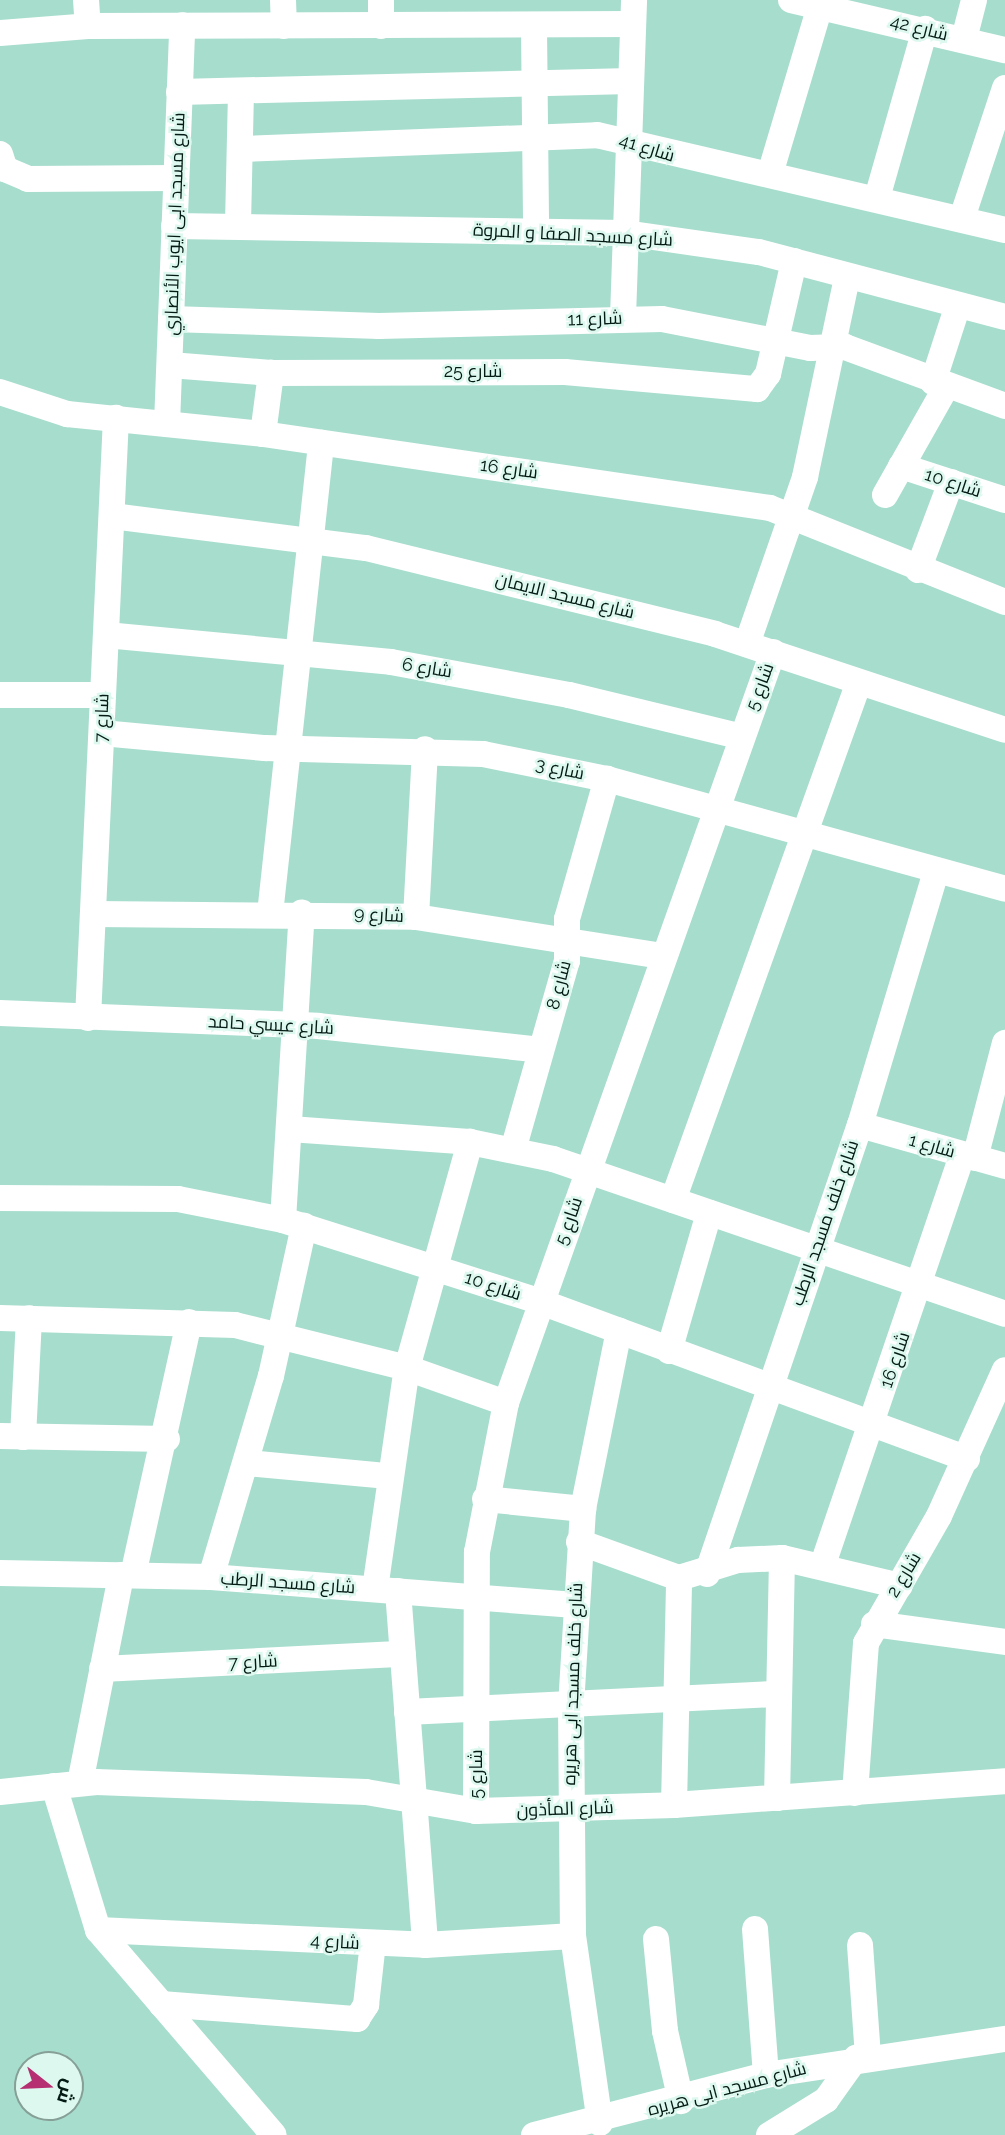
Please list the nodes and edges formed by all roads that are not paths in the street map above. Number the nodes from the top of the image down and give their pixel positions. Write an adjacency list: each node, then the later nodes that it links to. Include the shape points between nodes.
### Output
1 (86, 0): 9 (street)
2 (381, 0): 10 (street)
3 (791, 0): 5 (street, شارع 42)
4 (974, 0): 14 (street)
5 (821, 3): 12 (street, شارع 42); 25 (street)
6 (634, 12): 11 (street); 16 (street)
7 (284, 13): 8 (street); 10 (street)
8 (182, 25): 9 (street); 19 (street, شارع مسجد ابى ايوب الأنصاري)
9 (88, 26): 13 (street)
10 (381, 26): 11 (street)
11 (534, 28): 17 (street)
12 (925, 29): 14 (street, شارع 42); 27 (street)
13 (0, 33)
14 (964, 39): 15 (street, شارع 42)
15 (1005, 50)
16 (631, 82): 17 (street); 22 (street)
17 (534, 86): 20 (street); 21 (street)
18 (1005, 88): 28 (street)
19 (179, 92): 20 (street); 26 (street, شارع مسجد ابى ايوب الأنصاري)
20 (242, 92): 23 (street)
21 (536, 137): 22 (street, شارع 41, via 597,135); 23 (street, شارع 41); 32 (street)
22 (628, 142): 25 (street, شارع 41, via 659,154); 33 (street)
23 (240, 149): 29 (street)
24 (0, 154): 26 (street, via 5,169 28,179)
25 (770, 174): 27 (street, شارع 41)
26 (176, 178): 30 (street, شارع مسجد ابى ايوب الأنصاري)
27 (877, 198): 28 (street, شارع 41)
28 (962, 218): 31 (street, شارع 41)
29 (237, 224): 30 (street, شارع مسجد الصفا و المروة); 32 (street, شارع مسجد الصفا و المروة)
30 (174, 226): 39 (street, شارع مسجد ابى ايوب الأنصاري)
31 (1005, 230)
32 (536, 231): 33 (street, شارع مسجد الصفا و المروة)
33 (625, 233): 34 (street, شارع مسجد الصفا و المروة); 37 (street)
34 (794, 261): 35 (street, شارع مسجد الصفا و المروة); 40 (street)
35 (847, 278): 36 (street, شارع مسجد الصفا و المروة); 41 (street)
36 (957, 308): 38 (street, شارع مسجد الصفا و المروة); 44 (street)
37 (623, 317): 39 (street, شارع 11, via 402,326); 40 (street, شارع 11, via 700,324)
38 (1005, 317)
39 (171, 318): 42 (street, شارع مسجد ابى ايوب الأنصاري)
40 (776, 340): 41 (street, شارع 11); 43 (street, شارع 25, via 768,374 757,389 746,390 565,372)
41 (833, 347): 44 (street, شارع 11); 55 (street)
42 (170, 365): 43 (street, شارع 25); 48 (street, شارع مسجد ابى ايوب الأنصاري)
43 (271, 373): 49 (street)
44 (939, 384): 46 (street, شارع 11); 51 (street)
45 (0, 392): 47 (street, شارع 16, via 42,408)
46 (1005, 406)
47 (116, 418): 48 (street, شارع 16); 56 (street, شارع 7)
48 (167, 424): 49 (street, شارع 16)
49 (263, 434): 50 (street, شارع 16)
50 (321, 443): 55 (street, شارع 16); 57 (street)
51 (901, 466): 52 (street, شارع 10); 53 (street)
52 (951, 482): 54 (street, شارع 10); 58 (street)
53 (885, 495)
54 (1005, 500)
55 (791, 514): 58 (street, شارع 16); 61 (street)
56 (112, 516): 57 (street, شارع مسجد الايمان); 60 (street, شارع 7)
57 (310, 538): 61 (street, شارع مسجد الايمان); 62 (street)
58 (918, 570): 59 (street, شارع 16)
59 (1005, 602)
60 (106, 635): 62 (street, شارع 6); 66 (street, شارع 7)
61 (747, 644): 63 (street, شارع مسجد الايمان)
62 (301, 650): 69 (street, شارع 6, via 480,677); 70 (street)
63 (773, 652): 64 (street, شارع مسجد الايمان); 69 (street, شارع 5)
64 (859, 682): 67 (street, شارع مسجد الايمان); 74 (street)
65 (0, 695): 66 (street)
66 (103, 695): 68 (street, شارع 7)
67 (1005, 730)
68 (102, 733): 70 (street, شارع 3); 79 (street, شارع 7)
69 (742, 737): 73 (street, شارع 5)
70 (292, 748): 71 (street, شارع 3); 78 (street)
71 (425, 749): 72 (street, شارع 3); 80 (street)
72 (607, 779): 73 (street, شارع 3); 81 (street, شارع 8)
73 (715, 808): 74 (street, شارع 3); 82 (street, شارع 5)
74 (802, 835): 75 (street, شارع 3); 96 (street)
75 (936, 871): 76 (street, شارع 3); 88 (street, شارع خلف مسجد الرطب)
76 (1005, 889)
77 (302, 913): 78 (street, شارع 9); 80 (street, شارع 9); 85 (street)
78 (270, 914): 79 (street, شارع 9)
79 (94, 915): 84 (street, شارع 7)
80 (416, 917): 81 (street, شارع 9)
81 (567, 939): 82 (street, شارع 9); 87 (street, شارع 8, via 567,961)
82 (661, 956): 94 (street, شارع 5)
83 (0, 1013): 84 (street, شارع عيسي حامد)
84 (88, 1018): 85 (street, شارع عيسي حامد)
85 (295, 1024): 87 (street, شارع عيسي حامد); 89 (street)
86 (1005, 1043): 92 (street, شارع 16)
87 (541, 1050): 91 (street, شارع 8)
88 (860, 1125): 92 (street, شارع 1); 99 (street, شارع خلف مسجد الرطب)
89 (290, 1129): 90 (street); 98 (street)
90 (470, 1142): 91 (street); 100 (street)
91 (513, 1150): 94 (street)
92 (968, 1156): 93 (street, شارع 1); 101 (street, شارع 16)
93 (1005, 1166)
94 (587, 1169): 96 (street); 102 (street, شارع 5)
95 (0, 1198): 98 (street, شارع 10, via 178,1199)
96 (673, 1200): 97 (street)
97 (709, 1213): 99 (street); 109 (street)
98 (293, 1223): 100 (street, شارع 10); 108 (street)
99 (816, 1251): 101 (street); 112 (street, شارع خلف مسجد الرطب)
100 (432, 1265): 102 (street, شارع 10); 110 (street)
101 (920, 1286): 103 (street); 114 (street, شارع 16)
102 (541, 1302): 107 (street, شارع 10); 113 (street, شارع 5)
103 (1005, 1314)
104 (0, 1318): 105 (street)
105 (29, 1318): 106 (street); 115 (street)
106 (189, 1322): 108 (street); 116 (street)
107 (619, 1331): 109 (street, شارع 10); 121 (street, شارع خلف مسجد ابى هريره)
108 (281, 1334): 110 (street); 118 (street)
109 (669, 1351): 112 (street, شارع 10)
110 (407, 1368): 113 (street); 119 (street)
111 (1005, 1370): 117 (street, شارع 2)
112 (769, 1386): 114 (street, شارع 10); 126 (street, شارع خلف مسجد الرطب)
113 (506, 1403): 120 (street, شارع 5)
114 (873, 1424): 117 (street, شارع 10); 124 (street, شارع 16)
115 (12, 1437): 116 (street)
116 (167, 1439): 127 (street)
117 (967, 1459): 130 (street, شارع 2)
118 (247, 1463): 119 (street); 128 (street)
119 (388, 1476): 131 (street)
120 (485, 1499): 121 (street); 132 (street, شارع 5)
121 (583, 1509): 122 (street, شارع خلف مسجد ابى هريره)
122 (579, 1542): 129 (street); 133 (street, شارع خلف مسجد ابى هريره)
123 (782, 1558): 124 (street); 126 (street, via 738,1560); 138 (street)
124 (823, 1564): 130 (street)
125 (0, 1573): 127 (street, شارع مسجد الرطب)
126 (707, 1574): 129 (street)
127 (127, 1575): 128 (street, شارع مسجد الرطب); 137 (street)
128 (211, 1577): 131 (street, شارع مسجد الرطب)
129 (679, 1578): 139 (street)
130 (900, 1586): 134 (street, شارع 2)
131 (387, 1590): 132 (street, شارع مسجد الرطب); 136 (street)
132 (474, 1597): 133 (street, شارع مسجد الرطب); 141 (street, شارع 5)
133 (575, 1605): 140 (street, شارع خلف مسجد ابى هريره)
134 (874, 1623): 135 (street); 146 (street, شارع 2, via 863,1659)
135 (1005, 1642)
136 (403, 1654): 137 (street, شارع 7); 142 (street)
137 (102, 1669): 144 (street)
138 (776, 1693): 139 (street); 147 (street)
139 (679, 1699): 140 (street); 149 (street)
140 (571, 1706): 141 (street); 150 (street, شارع خلف مسجد ابى هريره)
141 (475, 1709): 142 (street); 151 (street, شارع 5)
142 (407, 1712): 148 (street)
143 (1005, 1781): 146 (street, شارع المأذون)
144 (67, 1784): 145 (street, شارع المأذون); 148 (street, شارع المأذون, via 366,1792); 153 (street)
145 (0, 1791)
146 (855, 1793): 147 (street, شارع المأذون)
147 (777, 1798): 149 (street, شارع المأذون)
148 (414, 1802): 151 (street, شارع المأذون); 157 (street)
149 (674, 1805): 150 (street, شارع المأذون)
150 (569, 1810): 151 (street, شارع المأذون); 154 (street, شارع خلف مسجد ابى هريره)
151 (476, 1811)
152 (755, 1929): 162 (street)
153 (97, 1930): 156 (street, شارع 4); 159 (street)
154 (573, 1936): 157 (street, شارع 4); 164 (street, شارع خلف مسجد ابى هريره)
155 (656, 1939): 163 (street, via 665,2031)
156 (373, 1943): 157 (street, شارع 4); 159 (street, via 366,2005 357,2018)
157 (425, 1945)
158 (860, 1945): 161 (street)
159 (161, 2004): 165 (street)
160 (1005, 2039): 161 (street, شارع مسجد ابى هريره)
161 (862, 2057): 162 (street, شارع مسجد ابى هريره); 167 (street, via 826,2100)
162 (766, 2075): 163 (street, شارع مسجد ابى هريره)
163 (681, 2101): 164 (street, شارع مسجد ابى هريره)
164 (600, 2123): 166 (street, شارع مسجد ابى هريره)
165 (274, 2135)
166 (534, 2135)
167 (770, 2135)

